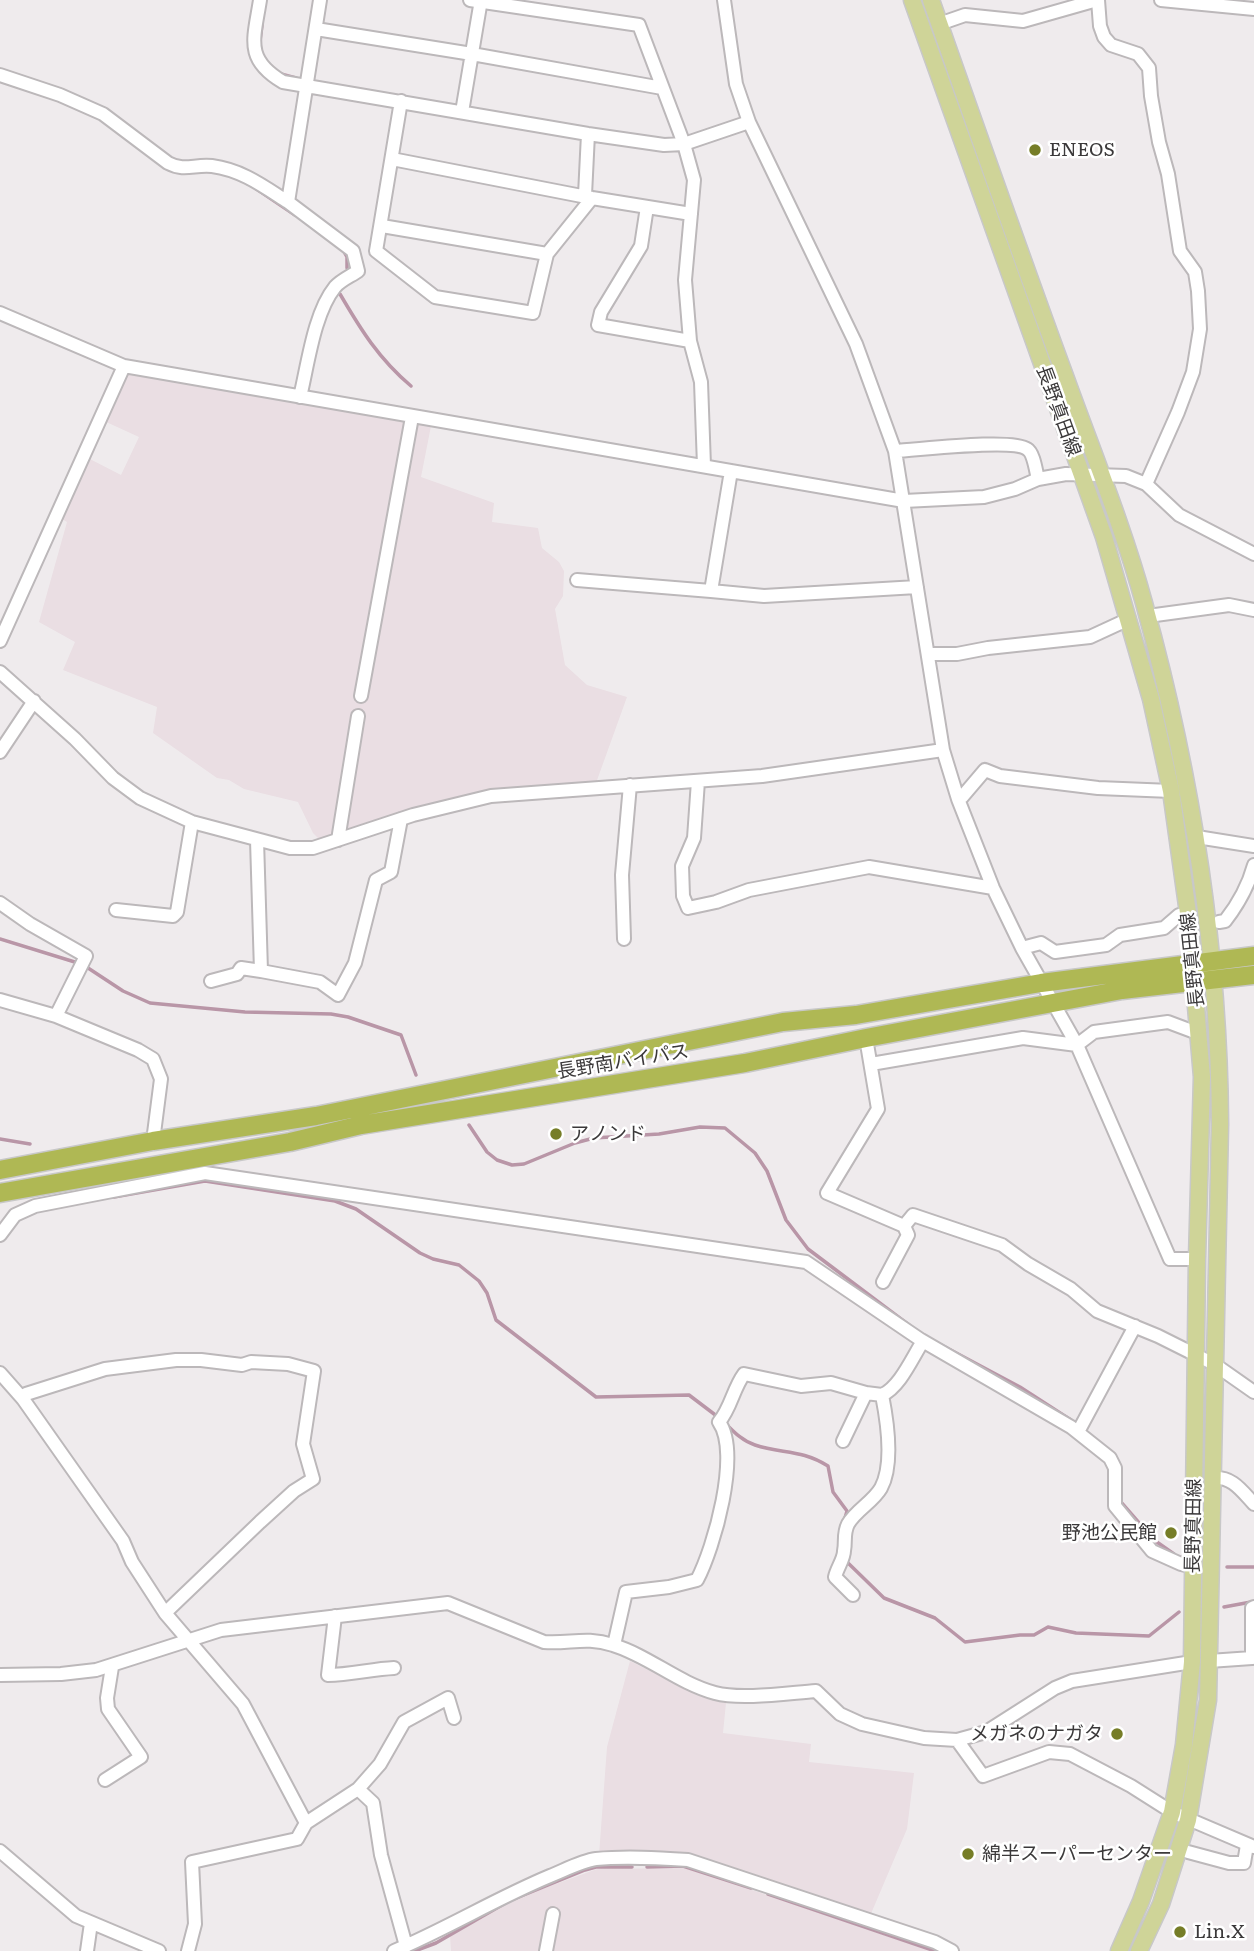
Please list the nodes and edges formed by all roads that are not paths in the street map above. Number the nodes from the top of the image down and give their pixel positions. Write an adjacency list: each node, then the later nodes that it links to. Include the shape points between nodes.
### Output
1 (260, 0): 15 (street, via 254,50 263,69 283,82)
2 (320, 0): 12 (street)
3 (724, 0): 19 (street, via 736,84)
4 (912, 0): 37 (main road, 長野真田線)
5 (931, 0): 11 (main road, 長野真田線)
6 (1097, 0): 11 (street, via 1023,21 965,15); 40 (street, via 1104,37 1111,45 1138,54 1149,68 1180,251 1195,272 1198,291 1200,329 1193,372)
7 (1161, 0): 10 (street)
8 (478, 1): 9 (street); 13 (street)
9 (559, 6): 16 (street, via 639,25)
10 (1254, 9)
11 (939, 23): 38 (main road, 長野真田線)
12 (316, 29): 13 (street); 15 (street)
13 (471, 54): 16 (street); 18 (street)
14 (0, 75): 24 (street, via 103,114 180,169 208,165 242,173)
15 (306, 88): 17 (street); 24 (street)
16 (662, 88): 21 (street)
17 (401, 101): 18 (street); 22 (street)
18 (462, 112): 20 (street)
19 (749, 122): 21 (street); 34 (street, via 856,344)
20 (589, 134): 21 (street); 23 (street)
21 (684, 144): 26 (street, via 694,180)
22 (392, 159): 23 (street); 27 (street)
23 (588, 196): 25 (street); 28 (street)
24 (288, 202): 32 (street, via 353,251 358,271 337,284 329,296 315,332)
25 (647, 207): 26 (street); 30 (street, via 641,246 601,312 598,325)
26 (691, 214): 30 (street, via 685,280)
27 (382, 226): 28 (street); 28 (street, via 376,251 435,297 533,313)
28 (547, 254)
29 (0, 313): 31 (street)
30 (690, 341): 35 (street, via 701,382)
31 (124, 366): 32 (street); 49 (street)
32 (300, 397): 33 (street)
33 (412, 417): 35 (street); 52 (street)
34 (895, 451): 39 (street, via 1026,448); 41 (street)
35 (704, 466): 36 (street)
36 (731, 471): 41 (street); 45 (street)
37 (1080, 474): 38 (street); 39 (street); 48 (main road, 長野真田線)
38 (1101, 474): 40 (street); 47 (main road, 長野真田線)
39 (1038, 480): 41 (street, via 984,497)
40 (1146, 484): 42 (street, via 1179,515)
41 (904, 501): 44 (street)
42 (1254, 554)
43 (577, 580): 45 (street)
44 (917, 587): 45 (street, via 764,596); 50 (street)
45 (711, 592)
46 (1254, 610): 47 (street, via 1229,605)
47 (1148, 616): 63 (main road, 長野真田線)
48 (1129, 619): 50 (street, via 1090,637); 59 (main road, 長野真田線)
49 (0, 641)
50 (929, 654): 55 (street)
51 (0, 673): 53 (street)
52 (361, 696)
53 (34, 701): 56 (street); 62 (street, via 113,778 140,798)
54 (358, 716): 65 (street)
55 (943, 750): 57 (street); 60 (street)
56 (0, 752)
57 (698, 781): 58 (street); 68 (street, via 694,838 682,866 688,908 749,890 869,867)
58 (630, 785): 61 (street, via 491,796); 73 (street, via 622,876)
59 (1171, 791): 60 (street, via 1098,788 1000,776 985,770); 71 (main road, 長野真田線)
60 (958, 799): 68 (street)
61 (401, 819): 65 (street); 78 (street, via 391,872 376,880 355,963 338,995 320,982)
62 (192, 822): 64 (street); 70 (street, via 177,912 173,916)
63 (1197, 837): 66 (street); 76 (main road, 長野真田線)
64 (257, 840): 65 (street, via 290,848 313,848); 78 (street)
65 (338, 840)
66 (1254, 846)
67 (1254, 865): 72 (street, via 1239,903)
68 (993, 888): 74 (street)
69 (0, 903): 86 (street, via 86,956)
70 (116, 910)
71 (1188, 914): 74 (street, via 1179,915 1164,928 1120,935 1106,945 1055,952 1041,943); 77 (main road, 長野真田線)
72 (1219, 922)
73 (624, 939)
74 (1021, 948): 83 (street)
75 (1254, 956): 76 (highway, 長野南バイパス)
76 (1212, 960): 77 (highway, 長野南バイパス); 80 (main road, 長野真田線)
77 (1192, 962): 82 (main road, 長野真田線); 83 (highway, 長野南バイパス)
78 (261, 971): 81 (street, via 241,968 237,974)
79 (1254, 975): 80 (highway, 長野南バイパス)
80 (1213, 979): 82 (highway, 長野南バイパス); 101 (main road, 長野真田線, via 1220,1111)
81 (211, 981)
82 (1194, 981): 85 (highway, 長野南バイパス); 87 (main road, 長野真田線)
83 (1041, 983): 85 (street); 91 (highway, 長野南バイパス, via 856,1015 783,1022 316,1116)
84 (0, 1000): 86 (street)
85 (1053, 1003): 88 (highway, 長野南バイパス); 89 (street)
86 (56, 1016): 91 (street, via 153,1059 161,1079)
87 (1200, 1034): 89 (street, via 1168,1022 1094,1032); 96 (main road, 長野真田線)
88 (866, 1038): 90 (street); 93 (highway, 長野南バイパス)
89 (1077, 1045): 90 (street, via 1023,1038); 96 (street, via 1170,1259)
90 (871, 1064): 94 (street, via 878,1109 827,1193)
91 (153, 1141): 92 (highway, 長野南バイパス)
92 (0, 1170)
93 (0, 1193)
94 (904, 1226): 97 (street, via 908,1235); 98 (street, via 913,1215 1002,1245 1097,1311)
95 (0, 1235): 99 (street, via 15,1215 35,1206 205,1173 806,1262)
96 (1197, 1259): 100 (main road, 長野真田線)
97 (883, 1282)
98 (1135, 1326): 100 (street); 107 (street)
99 (923, 1341): 105 (street, via 896,1383); 107 (street)
100 (1196, 1355): 101 (street); 111 (main road, 長野真田線)
101 (1214, 1364): 103 (street); 109 (main road, 長野真田線)
102 (0, 1373): 106 (street)
103 (1254, 1392)
104 (866, 1393): 105 (street); 108 (street); 117 (street, via 831,1383 801,1386 744,1374 719,1422 727,1441 726,1472 719,1523 703,1569 697,1580 685,1584 625,1592)
105 (882, 1395): 112 (street, via 889,1432 882,1487 849,1522 845,1553 835,1577)
106 (23, 1399): 114 (street, via 123,1541); 114 (street, via 26,1394 105,1369 176,1360 288,1364 314,1371 303,1444 313,1479 294,1491)
107 (1078, 1432): 111 (street, via 1110,1458 1115,1468 1115,1506 1152,1551)
108 (843, 1441)
109 (1212, 1478): 110 (street, via 1234,1483); 118 (main road, 長野真田線)
110 (1254, 1504)
111 (1194, 1567): 119 (main road, 長野真田線)
112 (853, 1595)
113 (1253, 1606): 118 (street, via 1252,1658)
114 (165, 1613): 116 (street)
115 (335, 1616): 116 (street, via 221,1630); 117 (street, via 448,1603 544,1642 585,1639); 121 (street, via 328,1675)
116 (188, 1640): 120 (street); 129 (street, via 243,1704)
117 (614, 1645): 124 (street, via 717,1694 816,1691 841,1714 862,1724 924,1738)
118 (1209, 1661): 128 (main road, 長野真田線, via 1208,1700)
119 (1192, 1662): 124 (street, via 1072,1681 986,1732); 127 (main road, 長野真田線)
120 (112, 1667): 122 (street); 125 (street, via 108,1709 141,1757)
121 (394, 1668)
122 (0, 1675)
123 (454, 1718): 126 (street, via 448,1698 404,1722)
124 (957, 1740): 127 (street, via 983,1776 1049,1752 1070,1754)
125 (105, 1780)
126 (358, 1789): 129 (street); 135 (street, via 373,1803)
127 (1172, 1812): 128 (street); 141 (main road, 長野真田線)
128 (1188, 1820): 130 (street); 142 (main road, 長野真田線, via 1161,1904)
129 (306, 1823): 138 (street, via 297,1839 192,1862 195,1924)
130 (1250, 1846): 132 (street, via 1244,1863)
131 (0, 1851): 134 (street, via 76,1916)
132 (1188, 1852)
133 (552, 1914): 139 (street)
134 (91, 1923): 136 (street); 137 (street)
135 (400, 1948): 140 (street, via 573,1866 594,1859 652,1858 688,1860)
136 (87, 1951)
137 (159, 1951)
138 (188, 1951)
139 (546, 1951)
140 (952, 1951)
141 (1119, 1951)
142 (1139, 1951)

